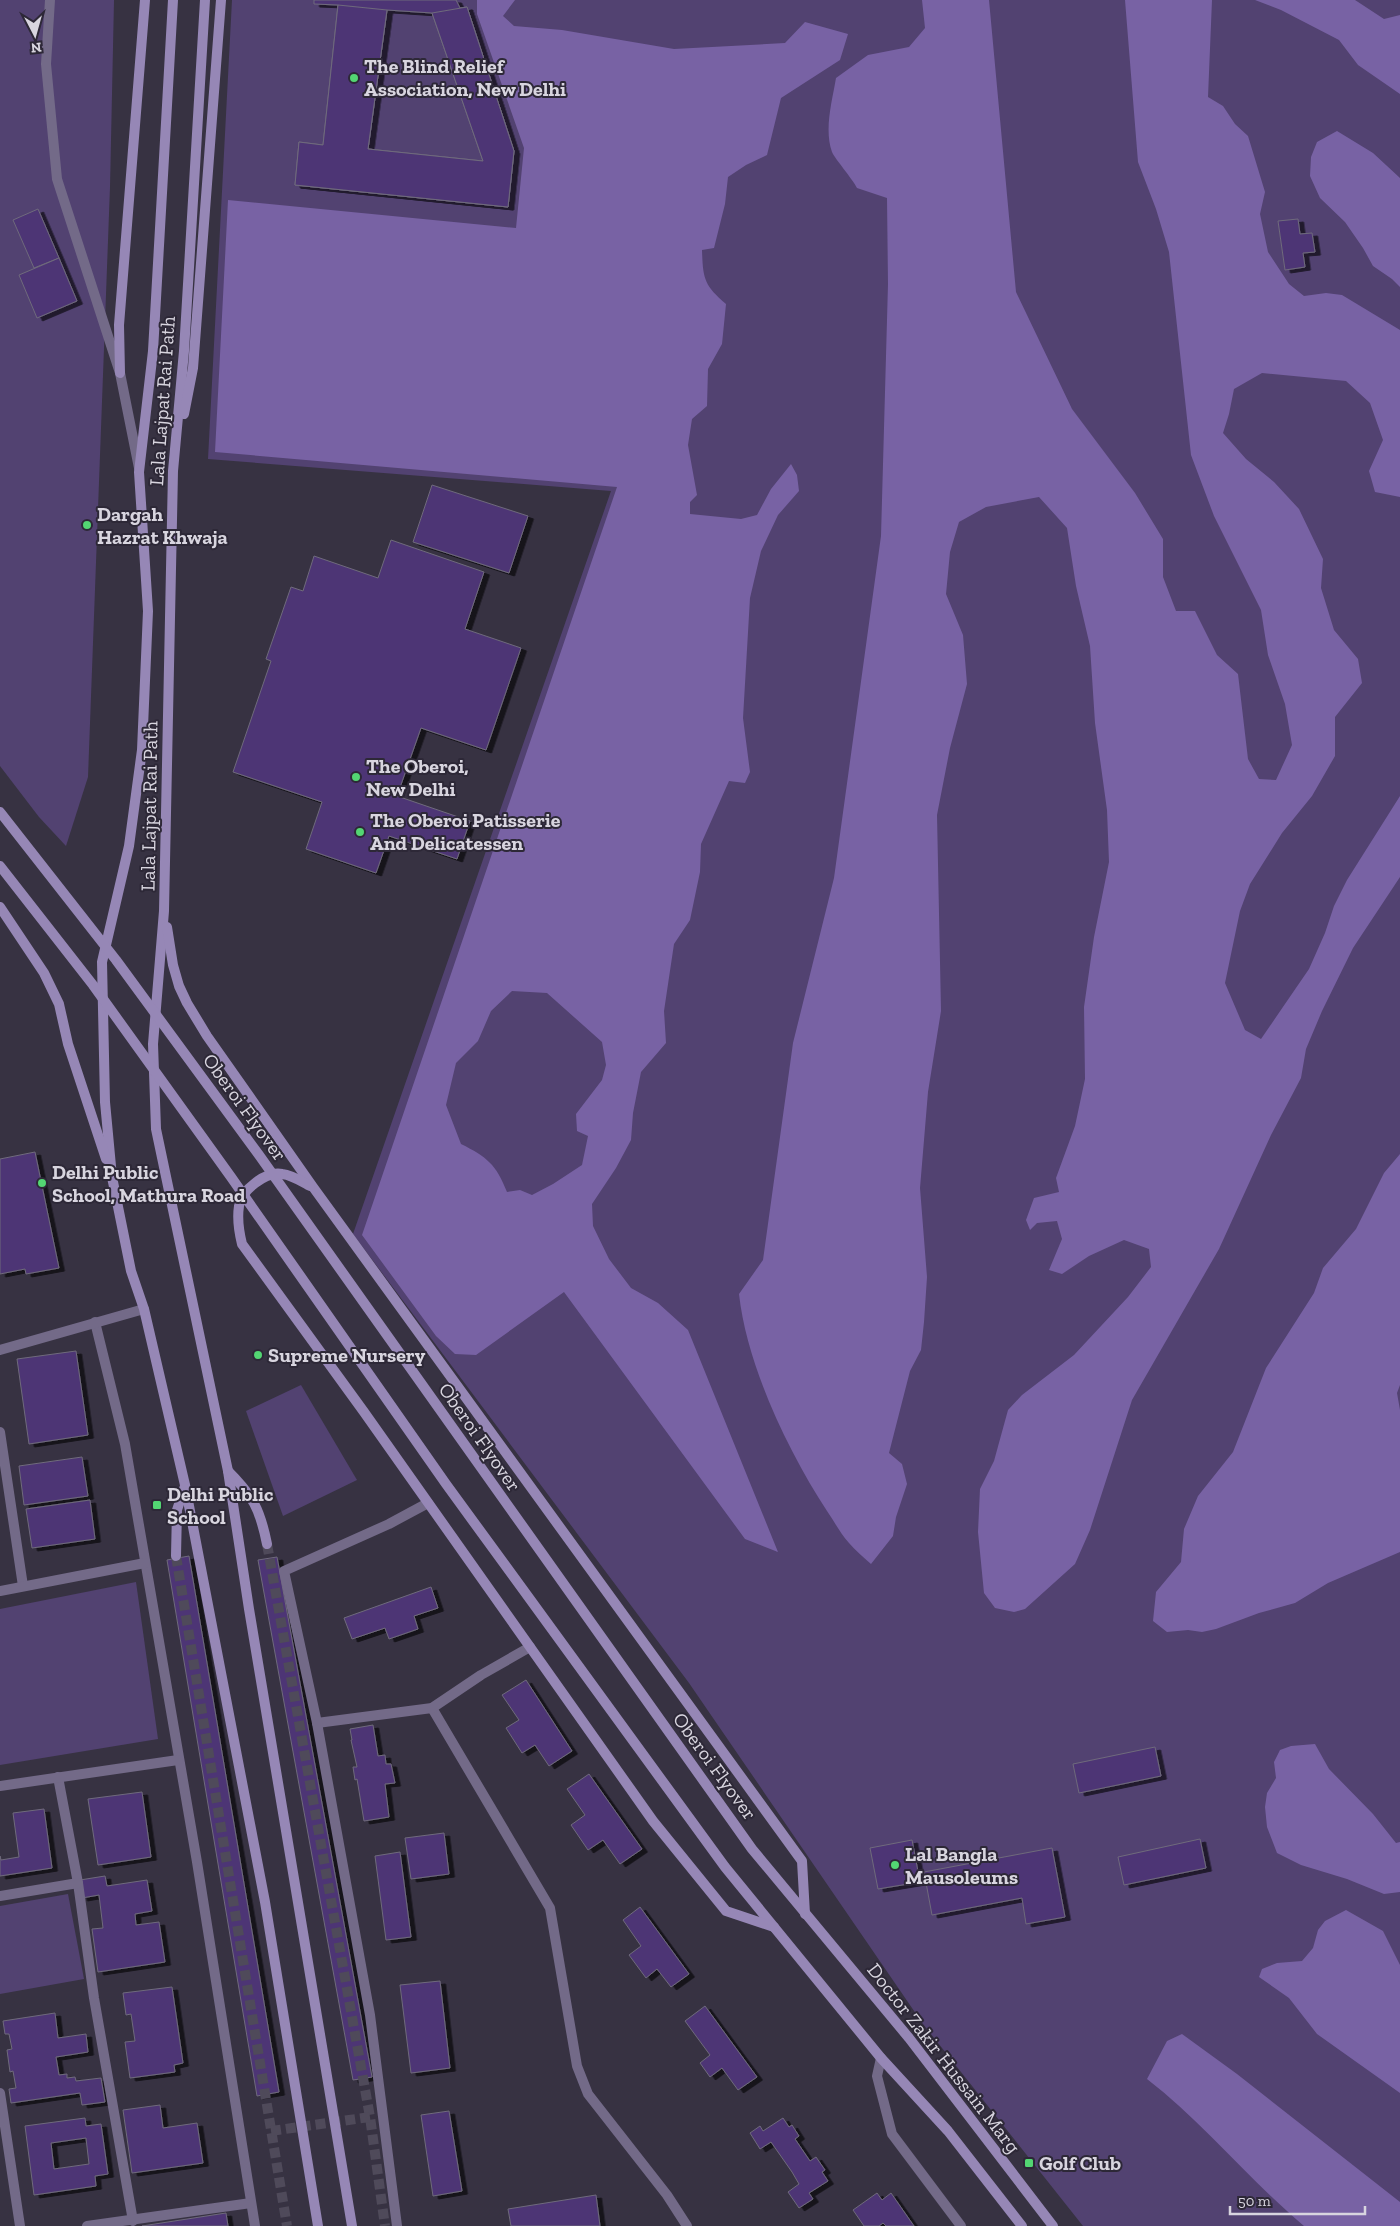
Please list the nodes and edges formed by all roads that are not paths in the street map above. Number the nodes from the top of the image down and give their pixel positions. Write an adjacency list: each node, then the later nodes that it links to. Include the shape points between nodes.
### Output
1 (50, 0): 6 (street, via 46,64 57,179)
2 (145, 0): 6 (main road, via 119,325)
3 (173, 0): 8 (main road, Lala Lajpat Rai Path, via 152,351)
4 (205, 0): 7 (main road, Lala Lajpat Rai Path, via 184,351)
5 (221, 0): 7 (main road, via 193,368)
6 (120, 373): 8 (street)
7 (173, 471): 12 (main road, Lala Lajpat Rai Path)
8 (139, 472): 13 (main road, Lala Lajpat Rai Path, via 148,611 142,750 129,846 102,962 105,1102)
9 (0, 812): 36 (main road, Oberoi Flyover, via 116,960 259,1155 752,1848)
10 (0, 866): 37 (main road, via 93,985 446,1484 725,1867)
11 (0, 907): 13 (main road, via 44,973 59,1004 68,1044)
12 (164, 911): 14 (main road, via 173,965 187,1003); 19 (main road, Lala Lajpat Rai Path, via 153,1044 156,1129)
13 (112, 1177): 15 (main road, via 131,1271)
14 (313, 1187): 22 (main road, via 280,1173 261,1177 239,1203 242,1244); 36 (main road, via 802,1862)
15 (144, 1309): 16 (street); 21 (main road)
16 (95, 1322): 17 (street); 25 (street, via 124,1444)
17 (0, 1350)
18 (0, 1432): 20 (street)
19 (228, 1471): 23 (main road, via 248,1491 262,1520); 46 (main road, Lala Lajpat Rai Path)
20 (3, 1474): 26 (street)
21 (185, 1485): 24 (main road, via 177,1510); 45 (main road, via 265,1902)
22 (428, 1504): 28 (main road); 30 (street, via 284,1571)
23 (267, 1544)
24 (176, 1556)
25 (145, 1564): 26 (street); 31 (street)
26 (23, 1586): 27 (street)
27 (0, 1591)
28 (530, 1648): 29 (street, via 481,1675); 37 (main road, via 653,1821 726,1911)
29 (432, 1708): 30 (street); 48 (street, via 550,1908 577,2066 588,2094)
30 (317, 1723): 47 (street, via 370,2015)
31 (178, 1760): 32 (street); 40 (street)
32 (58, 1776): 33 (street); 34 (street)
33 (0, 1786)
34 (78, 1883): 35 (street); 41 (street, via 94,1998)
35 (0, 1896)
36 (806, 1914): 51 (main road, Doctor Zakir Hussain Marg, via 909,2038)
37 (775, 1928): 38 (main road, Doctor Zakir Hussain Marg)
38 (881, 2058): 49 (street, via 877,2076 892,2134); 50 (main road, Doctor Zakir Hussain Marg, via 948,2131)
39 (0, 2093): 42 (street)
40 (251, 2203): 41 (street); 44 (street)
41 (133, 2220): 43 (street)
42 (20, 2226)
43 (86, 2226)
44 (256, 2226)
45 (318, 2226)
46 (352, 2226)
47 (397, 2226)
48 (687, 2226)
49 (961, 2226)
50 (1022, 2226)
51 (1053, 2226)

